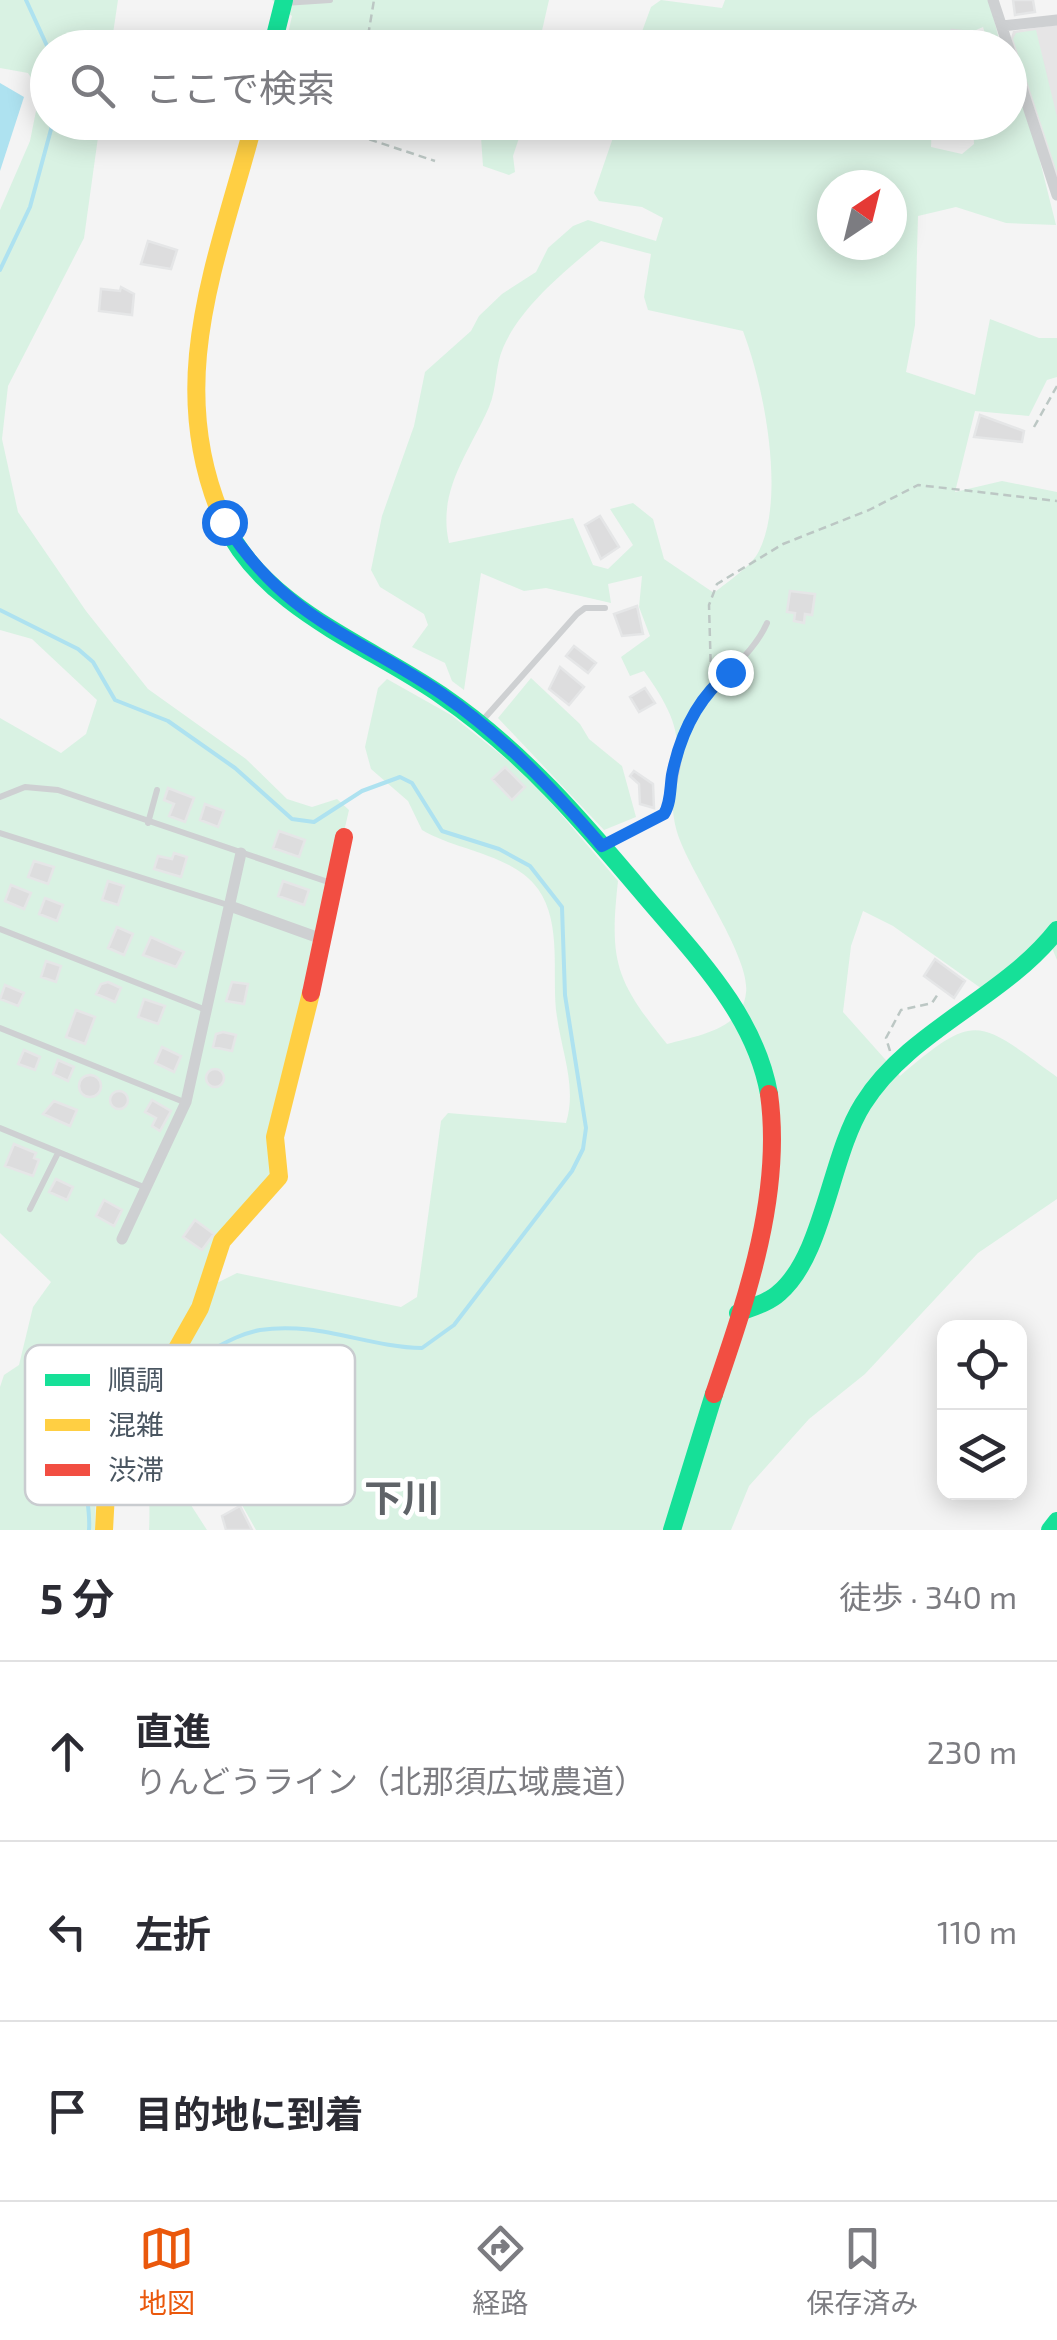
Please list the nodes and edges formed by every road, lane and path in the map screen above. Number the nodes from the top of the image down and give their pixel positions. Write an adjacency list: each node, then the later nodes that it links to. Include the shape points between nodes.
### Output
1 (330, 0): 4 (lane)
2 (374, 0): 8 (path)
3 (993, 0): 6 (street)
4 (284, 2): 7 (street)
5 (1057, 20): 6 (street)
6 (1002, 26): 9 (street)
7 (277, 30)
8 (369, 30)
9 (1003, 30)
10 (1027, 103): 14 (street)
11 (250, 140): 21 (street, via 194,382 209,486 234,538 271,586 304,614)
12 (371, 140): 13 (path)
13 (435, 161)
14 (1057, 195)
15 (1057, 386): 16 (path)
16 (1034, 427)
17 (1057, 501): 20 (path, via 918,485 783,544 717,584 709,605)
18 (606, 608): 21 (lane, via 577,614)
19 (767, 622): 20 (lane, via 756,648)
20 (708, 692): 27 (lane, via 681,741 664,814)
21 (480, 722): 27 (street)
22 (157, 790): 24 (lane)
23 (0, 797): 24 (lane, via 44,786)
24 (148, 823): 28 (lane)
25 (0, 833): 30 (lane)
26 (344, 838): 29 (street)
27 (602, 846): 44 (street, via 710,972 759,1056 770,1094 770,1182)
28 (241, 853): 29 (lane); 30 (street)
29 (334, 884): 33 (street)
30 (230, 906): 33 (street); 35 (street)
31 (0, 929): 35 (lane)
32 (1057, 930): 37 (street, via 1023,966)
33 (322, 939): 45 (street, via 275,1137 279,1177 222,1241 200,1308)
34 (938, 994): 37 (path, via 932,1003 902,1010 891,1026 887,1047)
35 (206, 1010): 38 (street)
36 (0, 1028): 38 (lane)
37 (900, 1064): 44 (street, via 847,1127 800,1261 784,1288)
38 (186, 1102): 41 (street)
39 (0, 1128): 40 (lane)
40 (58, 1153): 41 (lane); 42 (lane)
41 (147, 1188): 43 (street)
42 (30, 1209)
43 (122, 1238)
44 (738, 1312): 49 (street)
45 (179, 1345)
46 (106, 1505): 48 (street)
47 (1057, 1522): 50 (street)
48 (104, 1530)
49 (672, 1530)
50 (1050, 1530)

